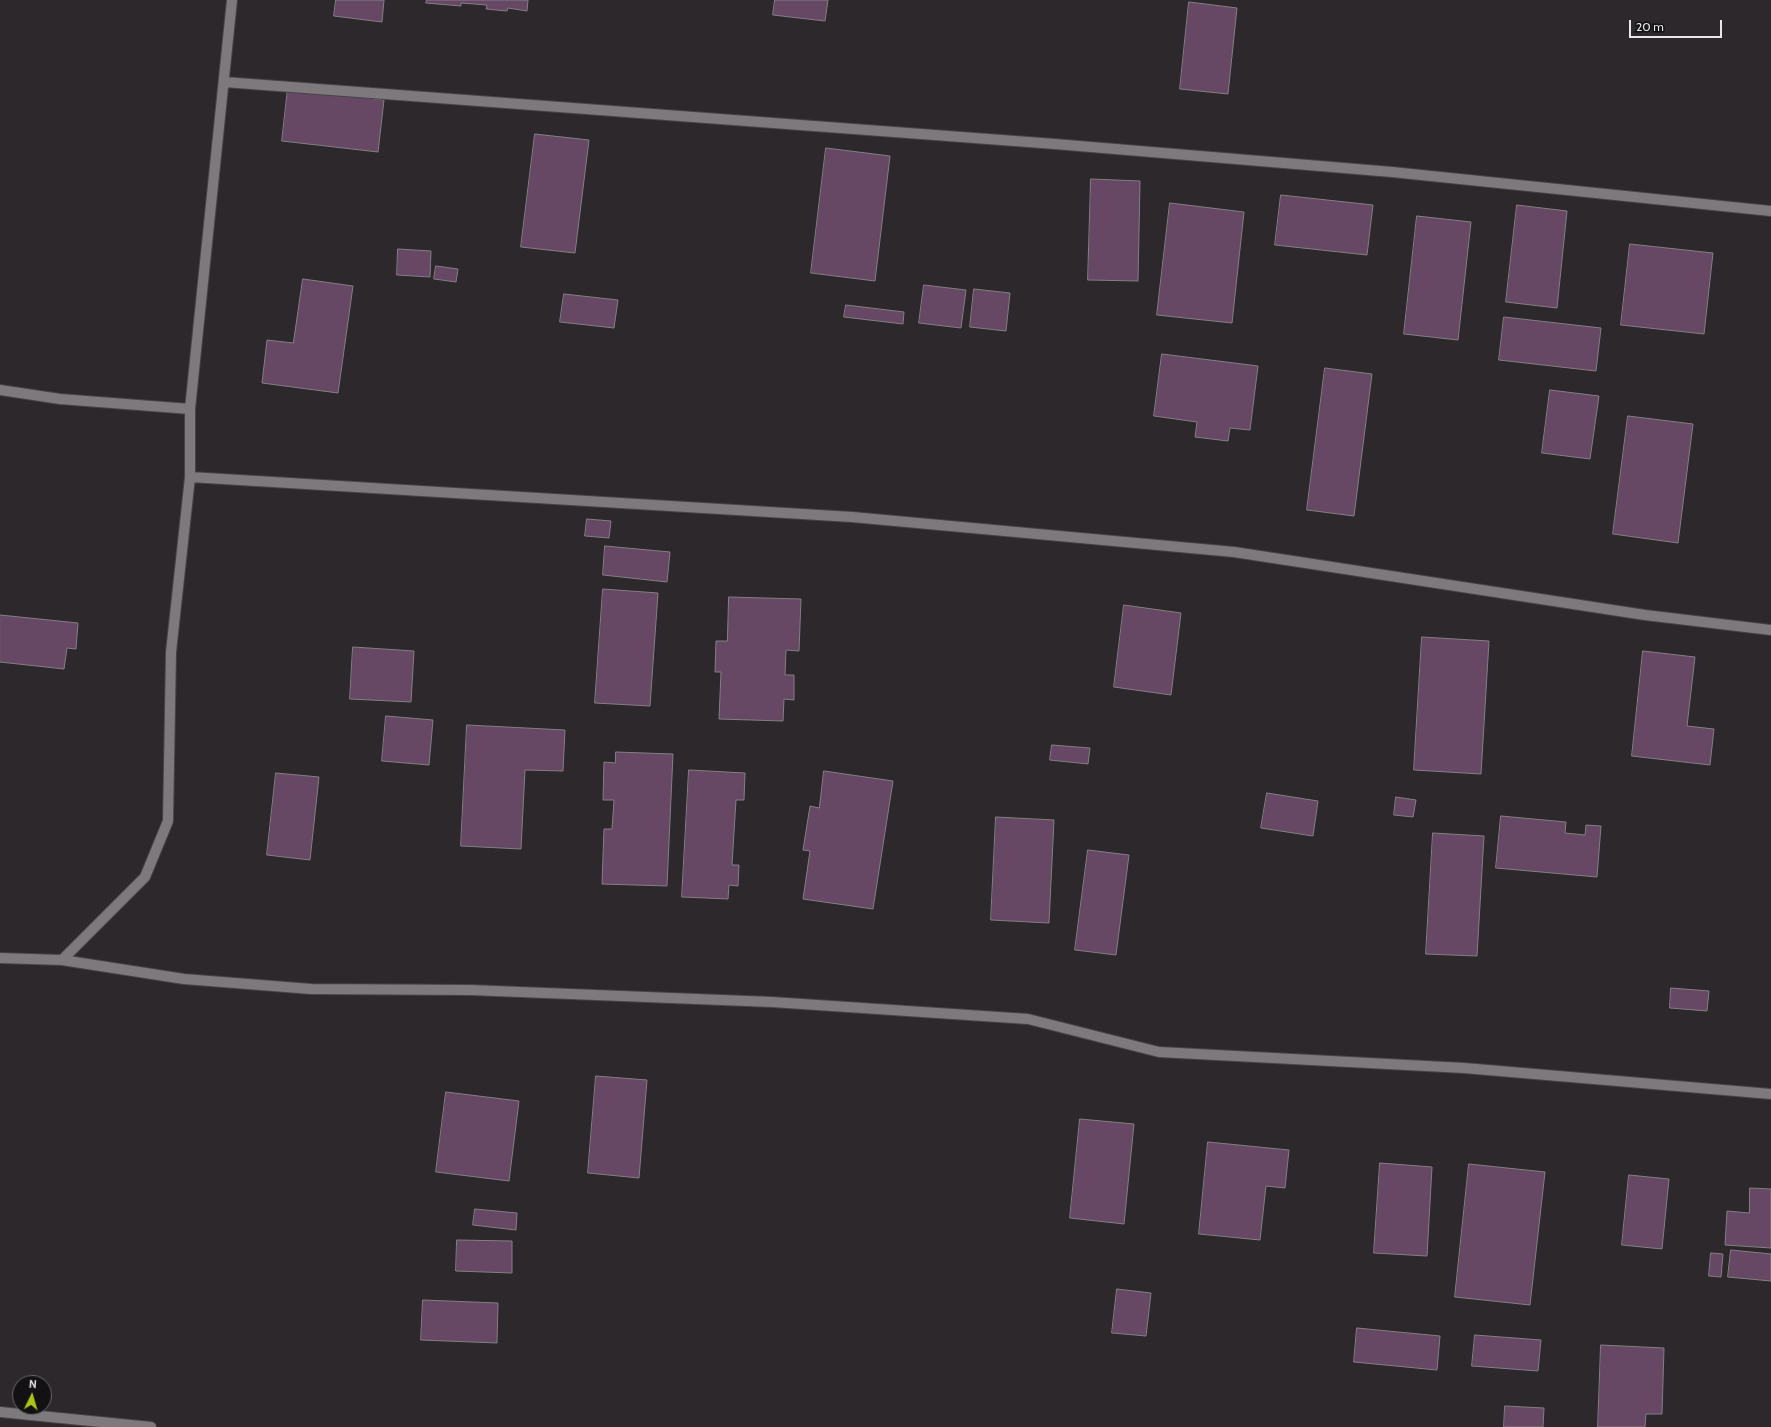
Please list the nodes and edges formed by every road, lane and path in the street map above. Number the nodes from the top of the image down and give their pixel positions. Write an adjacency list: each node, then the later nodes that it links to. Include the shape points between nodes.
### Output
1 (232, 0): 2 (street)
2 (224, 82): 3 (street, via 1055,144 1392,172); 5 (street)
3 (1771, 211)
4 (0, 390): 5 (street, via 60,399)
5 (190, 409): 6 (street)
6 (190, 478): 7 (street, via 852,517 1234,552 1645,615); 9 (street, via 171,652 168,821 145,877)
7 (1771, 630)
8 (0, 958): 9 (street)
9 (62, 960): 10 (street, via 184,979 311,988 470,990 772,1002 1028,1019 1159,1052 1464,1068)
10 (1771, 1094)
11 (0, 1412): 12 (street)
12 (150, 1427)

